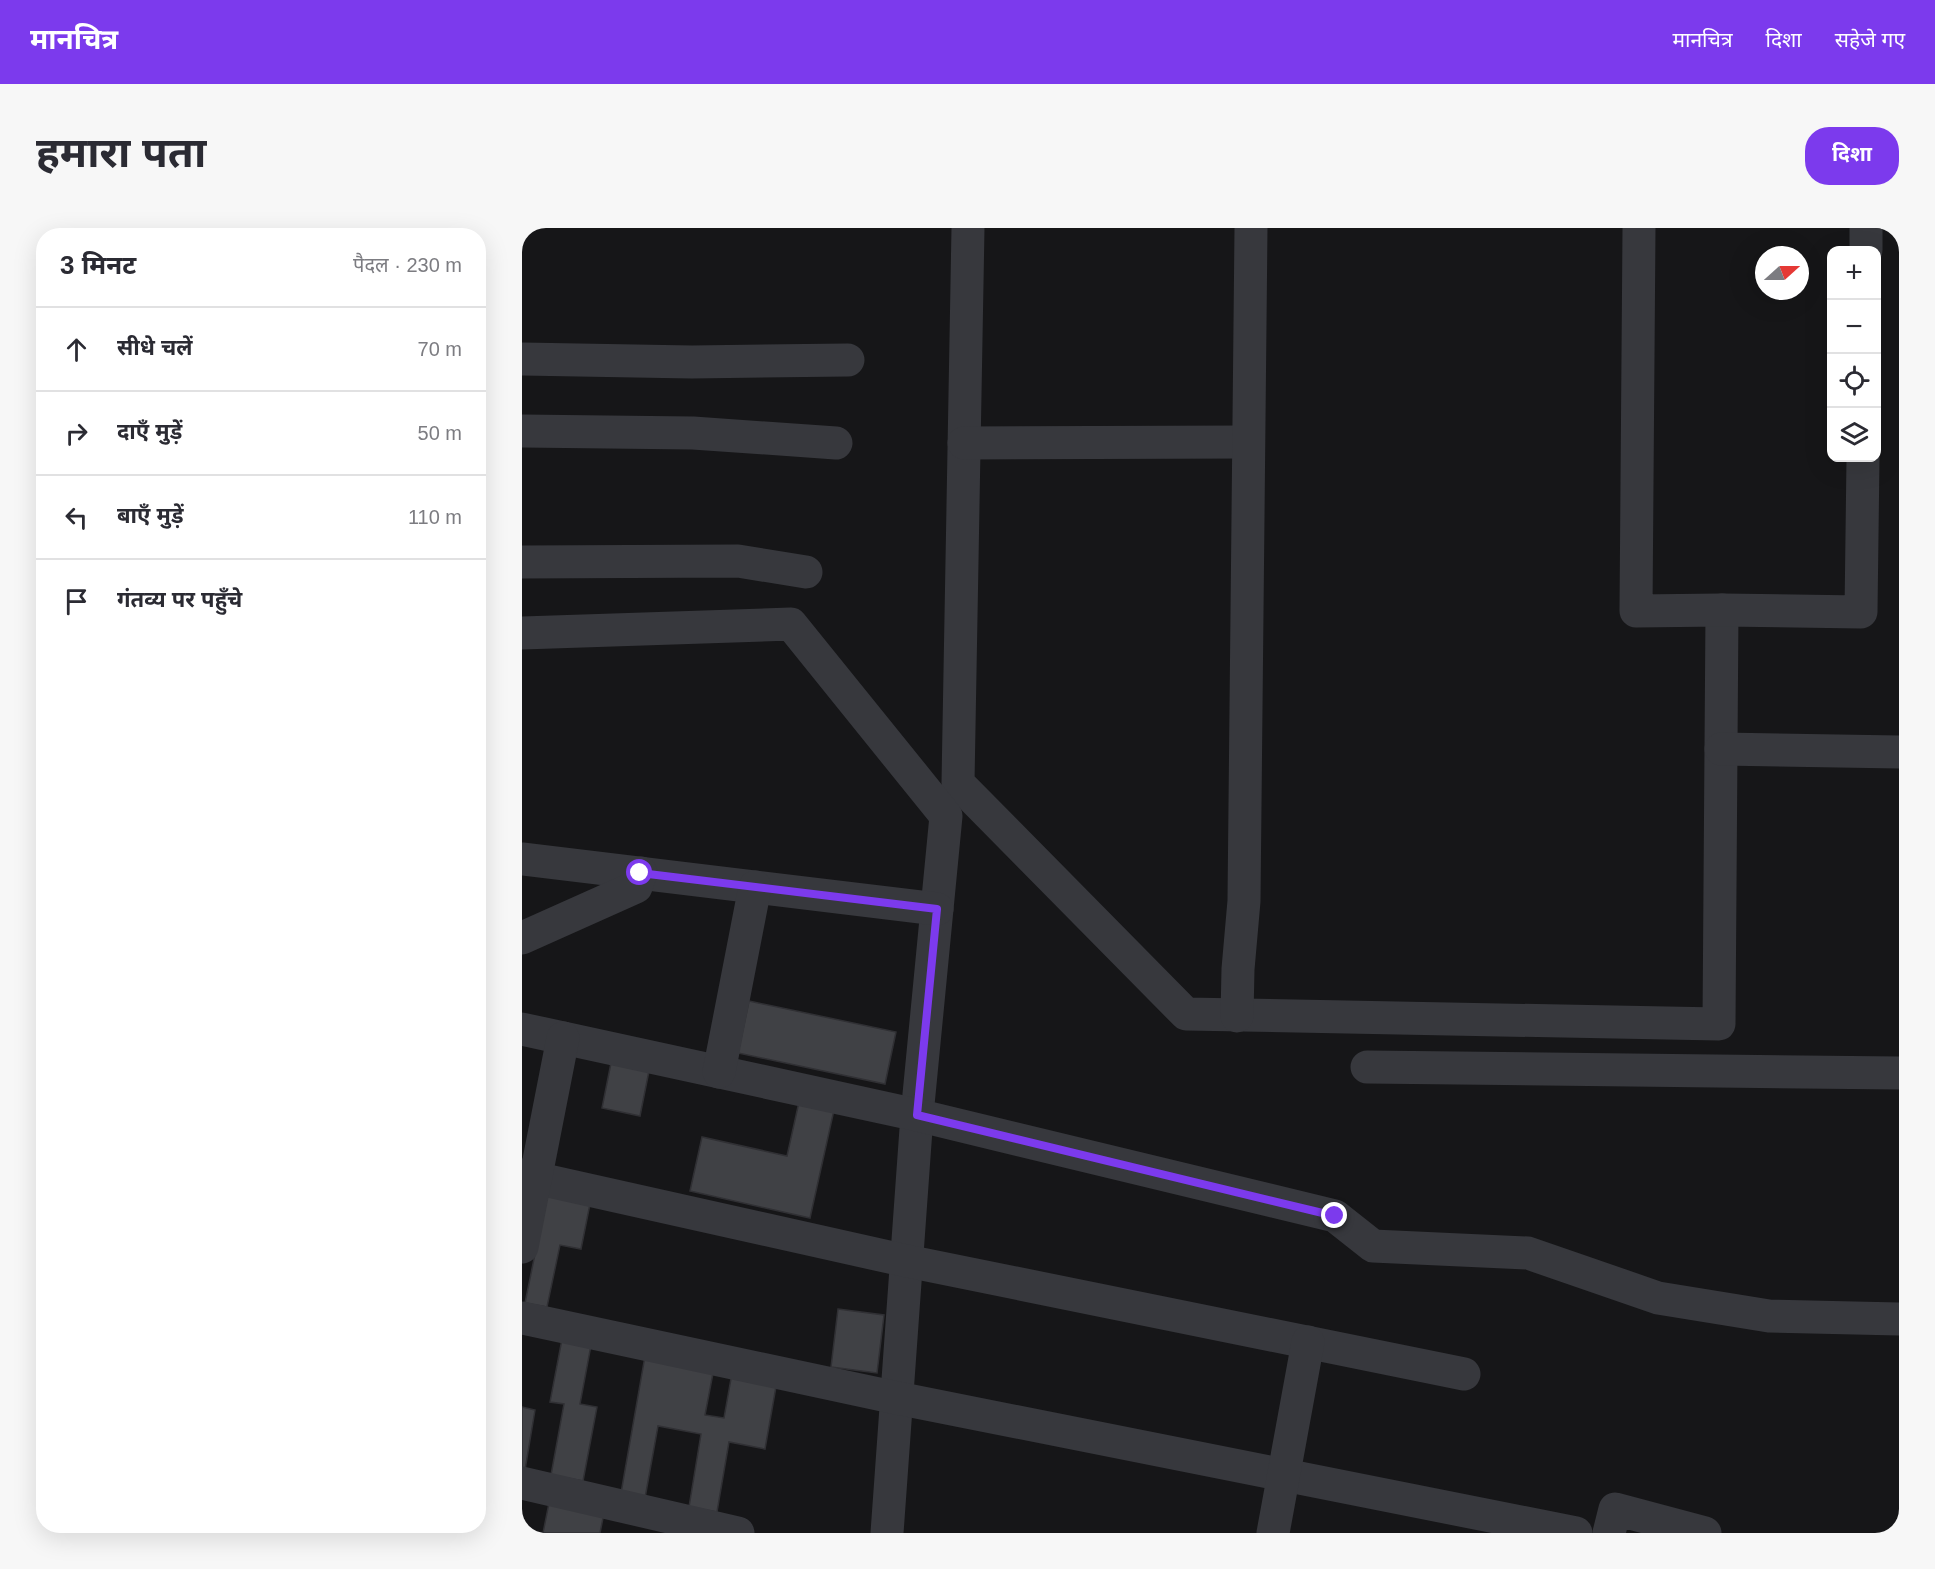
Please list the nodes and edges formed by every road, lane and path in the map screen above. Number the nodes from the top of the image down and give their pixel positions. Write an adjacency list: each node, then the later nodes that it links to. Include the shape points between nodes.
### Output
1 (968, 228): 11 (street)
2 (1251, 228): 9 (street)
3 (1639, 228): 15 (street, via 1636,611)
4 (1866, 228): 5 (street)
5 (1866, 246)
6 (522, 359): 7 (street)
7 (848, 360)
8 (522, 431): 10 (street, via 693,434)
9 (1248, 442): 11 (street); 24 (street, via 1244,901)
10 (836, 443)
11 (964, 443): 24 (street, via 958,783 1186,1014)
12 (1863, 462): 15 (street, via 1861,612)
13 (522, 562): 14 (street, via 738,561)
14 (806, 572)
15 (1722, 610): 17 (street)
16 (522, 633): 22 (street, via 791,624 946,816)
17 (1721, 749): 18 (street); 24 (street, via 1719,1024)
18 (1899, 752)
19 (522, 859): 20 (street)
20 (640, 873): 21 (street); 23 (street, via 636,887)
21 (755, 887): 22 (street); 28 (street)
22 (937, 909): 30 (street)
23 (522, 938)
24 (1237, 1016)
25 (522, 1029): 26 (street)
26 (563, 1038): 28 (street); 31 (street)
27 (1366, 1066): 29 (street)
28 (719, 1072): 30 (street)
29 (1899, 1073)
30 (917, 1115): 33 (street); 35 (street, via 1335,1216 1373,1246 1528,1253 1658,1298 1769,1316)
31 (529, 1176): 32 (street); 33 (street)
32 (522, 1247)
33 (907, 1261): 36 (street); 38 (street)
34 (522, 1318): 38 (street)
35 (1899, 1319)
36 (1308, 1342): 37 (street); 39 (street)
37 (1464, 1374)
38 (897, 1398): 39 (street); 42 (street)
39 (1283, 1475): 43 (street); 44 (street)
40 (522, 1483): 41 (street)
41 (738, 1533)
42 (887, 1533)
43 (1273, 1533)
44 (1576, 1533)
45 (1609, 1533): 46 (street, via 1615,1509)
46 (1705, 1533)

